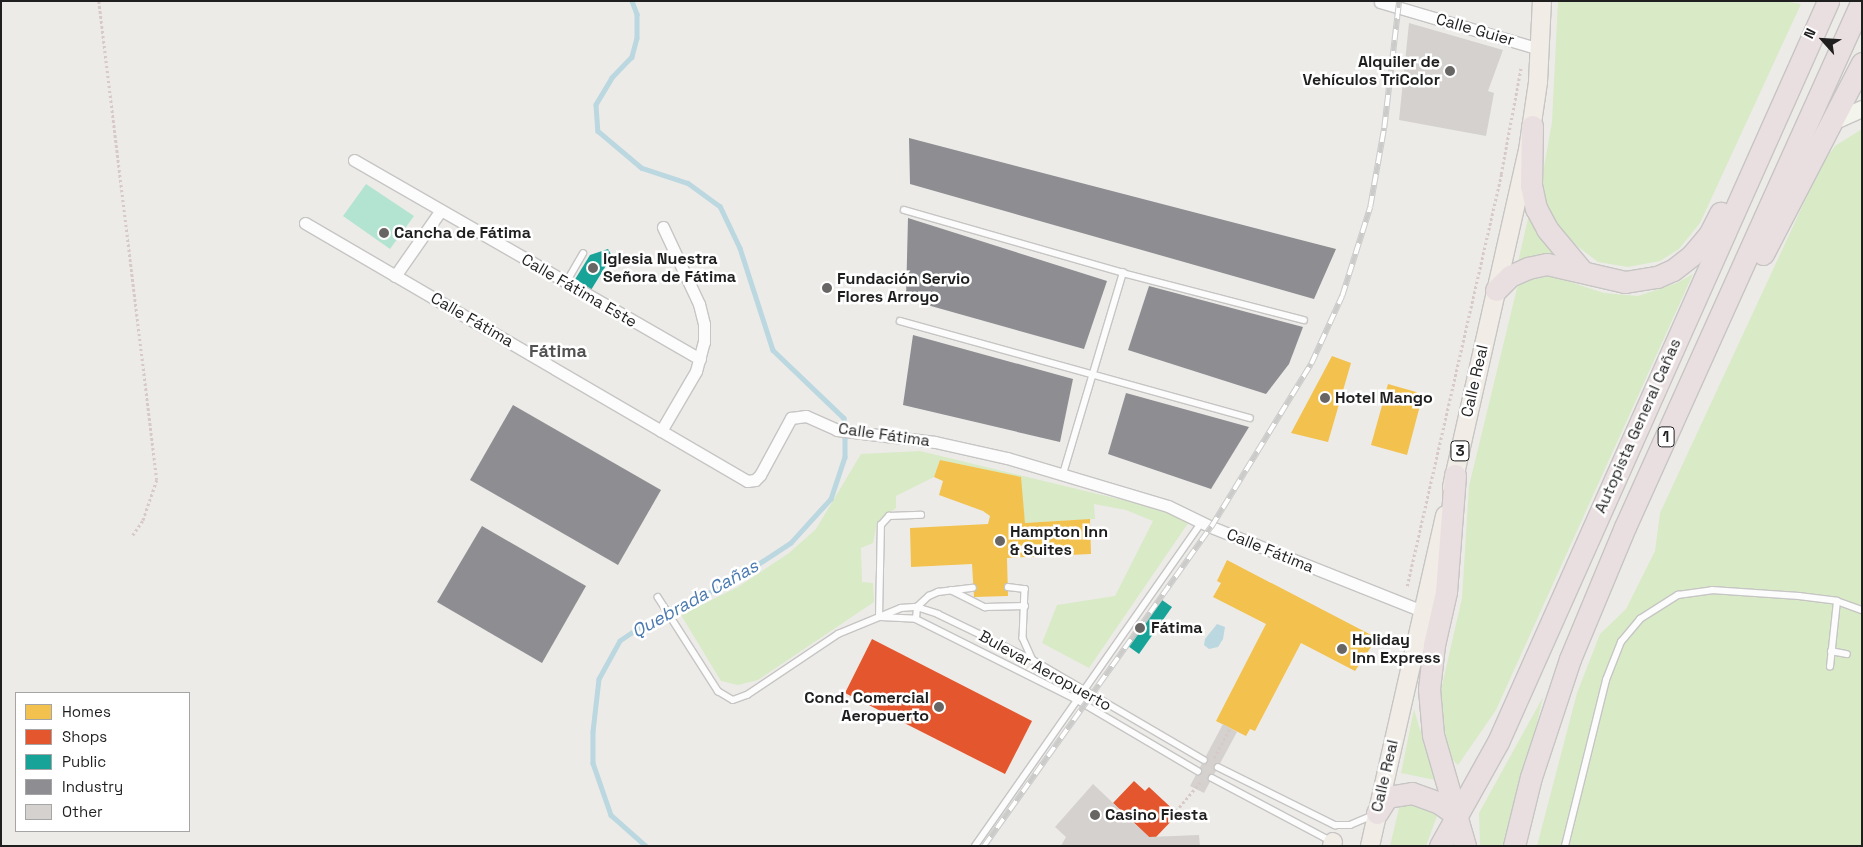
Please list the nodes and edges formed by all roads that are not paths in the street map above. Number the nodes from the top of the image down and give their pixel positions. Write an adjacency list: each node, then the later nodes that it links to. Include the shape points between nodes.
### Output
1 (1542, 1): 5 (main road, Calle Real / 3)
2 (1827, 1): 17 (highway, via 1709,235 1692,255 1673,270 1641,280 1625,282); 55 (highway, Autopista General Cañas / 1, via 1502,733)
3 (1862, 1): 26 (highway, Autopista General Cañas / 1)
4 (1384, 2): 5 (street, Calle Guier)
5 (1540, 49): 9 (main road, Calle Real / 3)
6 (1862, 63): 8 (highway)
7 (1862, 109): 8 (main road)
8 (1833, 122): 26 (highway)
9 (1532, 126): 17 (highway, via 1531,185 1536,208 1552,236); 20 (main road, Calle Real / 3)
10 (354, 160): 11 (street, Calle Fátima Este)
11 (440, 210): 18 (street); 19 (street, Calle Fátima Este)
12 (904, 210): 16 (lane)
13 (305, 223): 18 (street, Calle Fátima)
14 (662, 227): 23 (street, via 702,313 704,342)
15 (583, 253): 19 (lane)
16 (1123, 273): 21 (lane); 24 (lane)
17 (1584, 273): 20 (highway, via 1566,266 1547,264 1510,276)
18 (395, 276): 27 (street, Calle Fátima)
19 (566, 283): 23 (street, Calle Fátima Este)
20 (1496, 290): 29 (main road, Calle Real / 3)
21 (1304, 320)
22 (900, 321): 24 (lane)
23 (700, 359): 27 (street)
24 (1093, 374): 25 (lane); 28 (lane)
25 (1250, 418)
26 (1673, 422): 62 (highway, Autopista General Cañas / 1, via 1570,660 1531,777)
27 (661, 431): 28 (street, Calle Fátima, via 747,481 760,475 791,418 806,416 837,430 935,442)
28 (1063, 474): 31 (street, Calle Fátima, via 1168,506)
29 (1455, 474): 40 (main road, Calle Real / 3); 55 (highway, via 1446,592 1434,645 1429,689 1432,735)
30 (921, 514): 41 (lane, via 889,516 881,525)
31 (1201, 523): 40 (street, Calle Fátima); 47 (lane)
32 (1008, 587): 37 (lane, via 1025,589)
33 (974, 588): 34 (lane)
34 (951, 590): 37 (lane, via 986,607); 38 (lane, via 929,596)
35 (658, 597): 41 (lane, Bulevar Aeropuerto, via 718,691 733,700 740,699 838,634)
36 (1837, 601): 39 (lane); 43 (lane); 63 (lane, via 1712,590 1678,595 1640,618 1621,642 1606,680)
37 (1024, 606): 45 (lane, via 1024,638)
38 (917, 607): 41 (lane, Bulevar Aeropuerto, via 901,608); 42 (lane); 45 (lane, Bulevar Aeropuerto)
39 (1862, 610)
40 (1422, 611): 54 (main road, Calle Real / 3)
41 (879, 617): 42 (lane, Bulevar Aeropuerto)
42 (916, 619): 48 (lane, Bulevar Aeropuerto)
43 (1831, 651): 44 (lane); 46 (lane)
44 (1847, 654)
45 (1033, 660): 47 (lane, Bulevar Aeropuerto)
46 (1830, 667)
47 (1084, 691): 48 (lane); 49 (lane, Bulevar Aeropuerto)
48 (1078, 700): 51 (lane, Bulevar Aeropuerto); 58 (lane)
49 (1204, 760)
50 (1218, 767): 53 (lane)
51 (1198, 771)
52 (1212, 778): 56 (lane)
53 (1302, 809): 54 (lane, via 1342,826); 56 (lane)
54 (1377, 813): 55 (highway, via 1387,797 1412,793 1439,803); 59 (main road, Calle Real / 3)
55 (1456, 815): 60 (highway, Autopista General Cañas / 1); 61 (highway)
56 (1297, 821): 57 (lane)
57 (1334, 845)
58 (975, 846)
59 (1370, 846)
60 (1440, 846)
61 (1465, 846)
62 (1514, 846)
63 (1565, 846)

